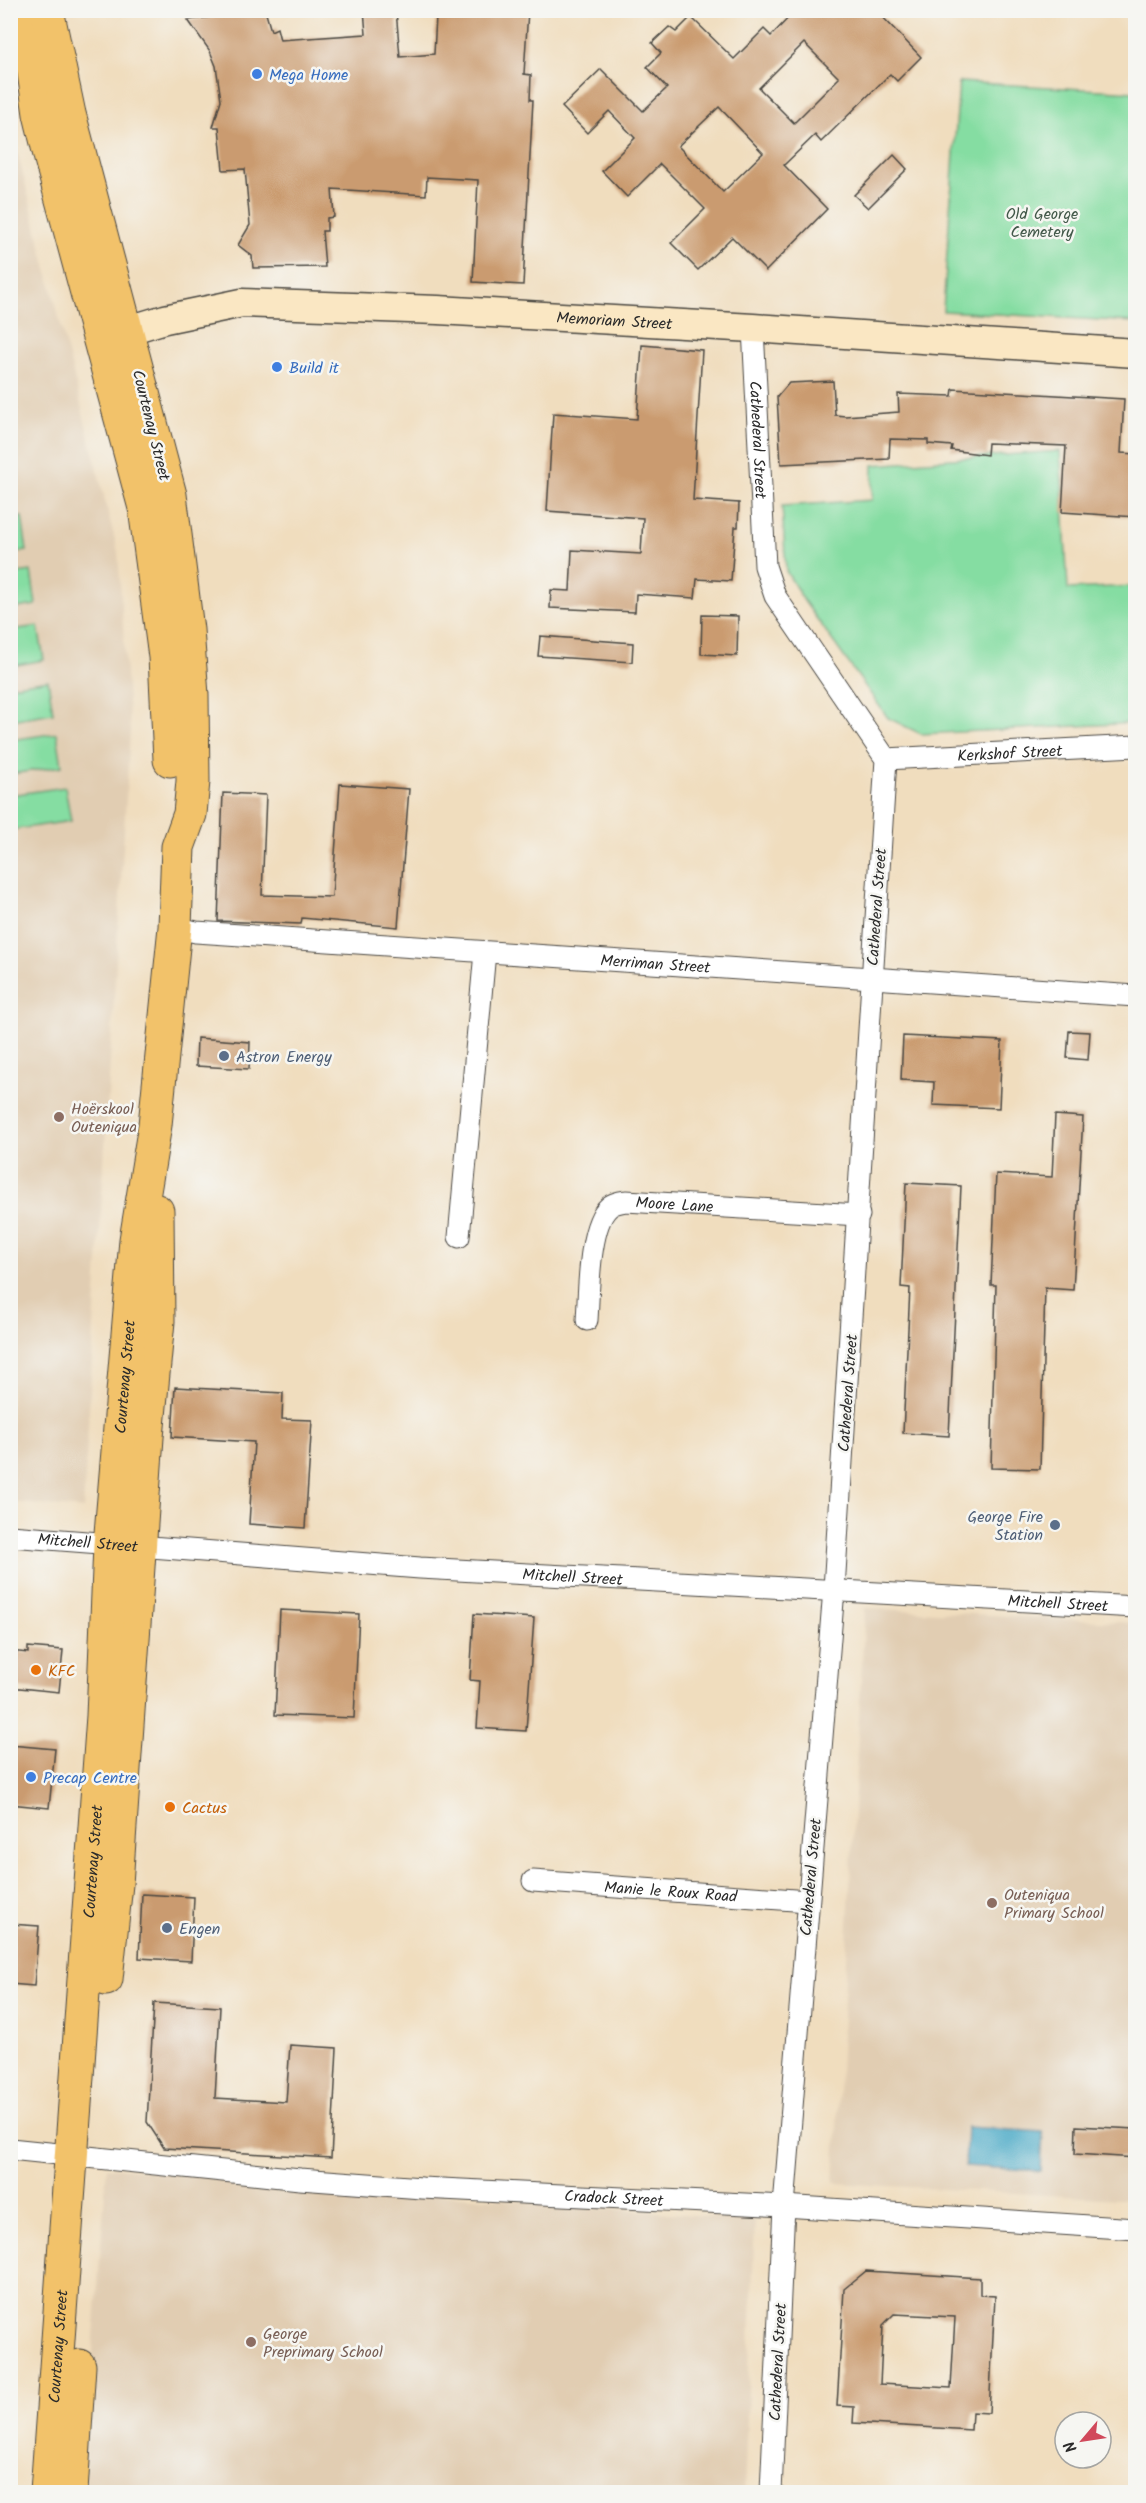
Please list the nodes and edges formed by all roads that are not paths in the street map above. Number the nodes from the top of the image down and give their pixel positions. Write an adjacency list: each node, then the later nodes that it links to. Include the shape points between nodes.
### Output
1 (25, 10): 4 (highway, Courtenay Street, via 40,114 51,159)
2 (48, 10): 4 (highway, Courtenay Street)
3 (753, 328): 4 (street, Memoriam Street, via 242,303 165,319); 5 (street, Memoriam Street); 7 (street, Cathederal Street, via 765,566 775,596)
4 (113, 335): 8 (highway, Courtenay Street, via 152,548 168,698 170,820 178,847)
5 (1136, 352)
6 (1136, 746): 7 (street, Kerkshof Street)
7 (886, 759): 10 (street, Cathederal Street)
8 (175, 927): 9 (street, Merriman Street, via 196,932); 16 (highway, Courtenay Street, via 155,1125 158,1321)
9 (485, 952): 10 (street, Merriman Street); 13 (street)
10 (870, 980): 11 (street, Merriman Street); 12 (street, Cathederal Street)
11 (1136, 996)
12 (859, 1215): 14 (street, Moore Lane, via 616,1203 608,1208 595,1233); 17 (street, Cathederal Street)
13 (459, 1237)
14 (587, 1320)
15 (10, 1536): 16 (street, Mitchell Street)
16 (124, 1545): 17 (street, Mitchell Street, via 420,1568); 22 (highway, Courtenay Street, via 103,1716)
17 (834, 1589): 18 (street, Mitchell Street); 20 (street, Cathederal Street)
18 (1136, 1607)
19 (533, 1881): 20 (street, Manie le Roux Road)
20 (808, 1901): 23 (street, Cathederal Street)
21 (10, 2150): 22 (street, Cradock Street)
22 (81, 2158): 23 (street, Cradock Street, via 434,2189); 25 (highway, Courtenay Street); 26 (highway, Courtenay Street)
23 (784, 2206): 24 (street, Cradock Street); 27 (street, Cathederal Street)
24 (1136, 2229)
25 (47, 2493)
26 (71, 2493)
27 (771, 2493)

